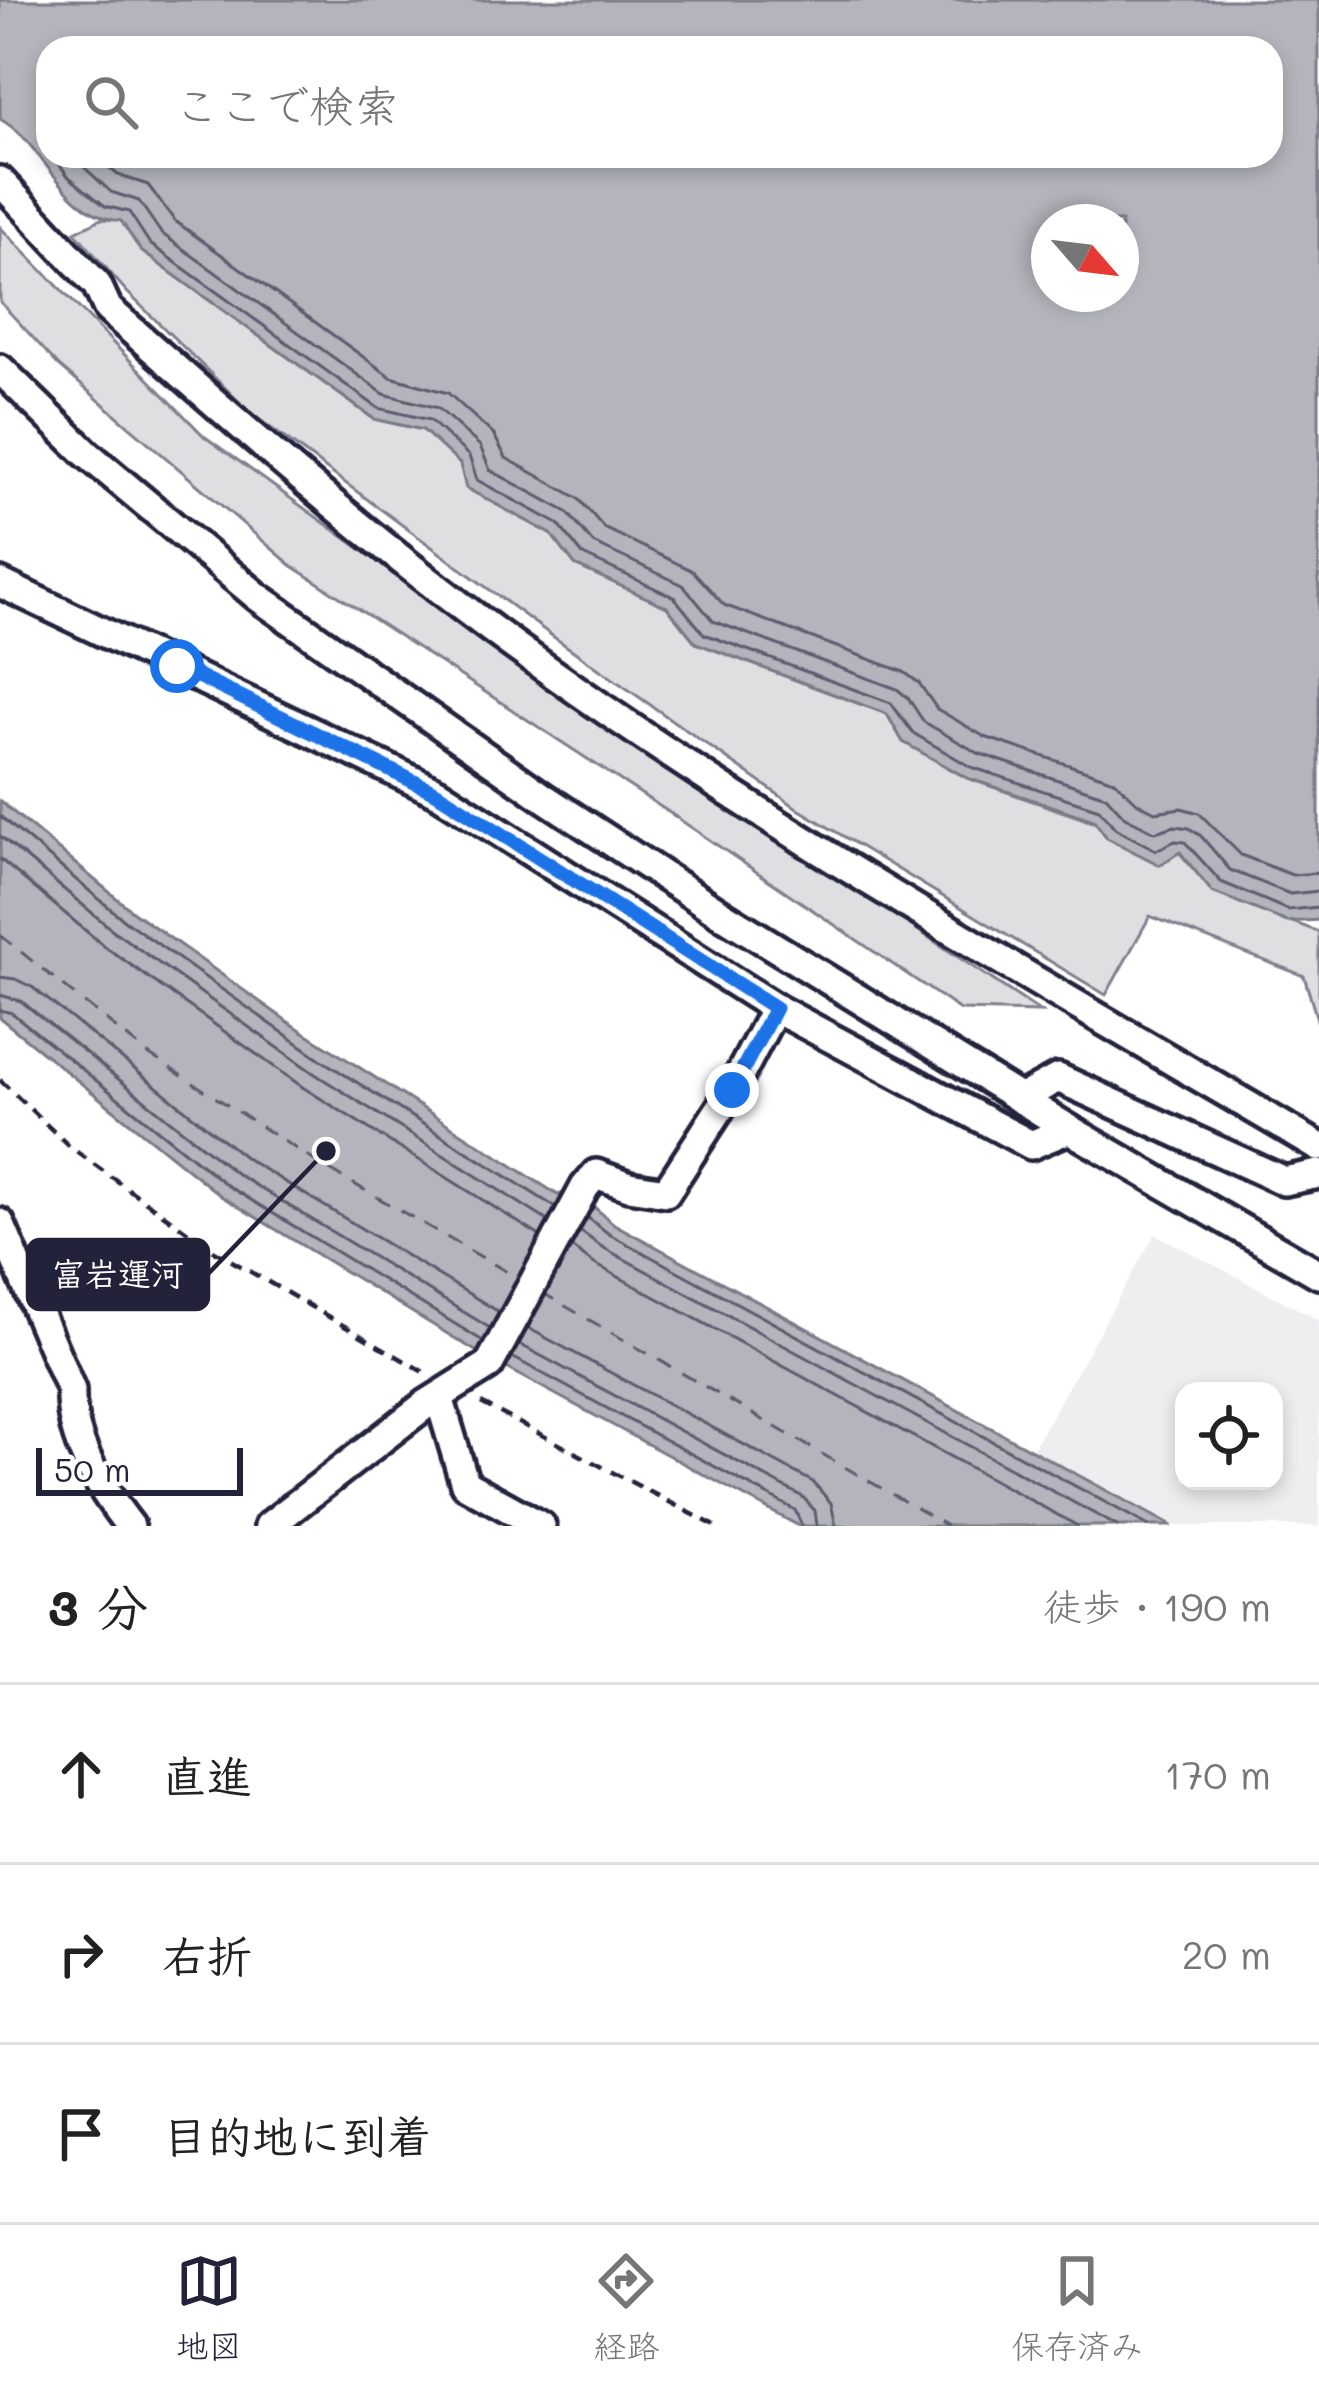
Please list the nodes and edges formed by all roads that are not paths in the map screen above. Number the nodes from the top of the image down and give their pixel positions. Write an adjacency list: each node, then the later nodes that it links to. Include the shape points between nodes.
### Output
1 (0, 181): 7 (street, via 97,285 107,309 320,497 512,644 797,838)
2 (0, 369): 5 (street, via 258,597 543,797)
3 (0, 583): 4 (street, via 437,793)
4 (775, 1008): 6 (street, via 1031,1145); 11 (street, via 666,1192 596,1174 489,1365)
5 (1020, 1099): 6 (street); 8 (street, via 1058,1078 1284,1181)
6 (1069, 1129): 10 (street)
7 (1319, 1147)
8 (1319, 1174)
9 (0, 1223): 12 (street, via 71,1390 70,1418 104,1493)
10 (1319, 1274)
11 (446, 1393): 13 (street); 14 (street, via 466,1484)
12 (130, 1526)
13 (269, 1526)
14 (541, 1526)

